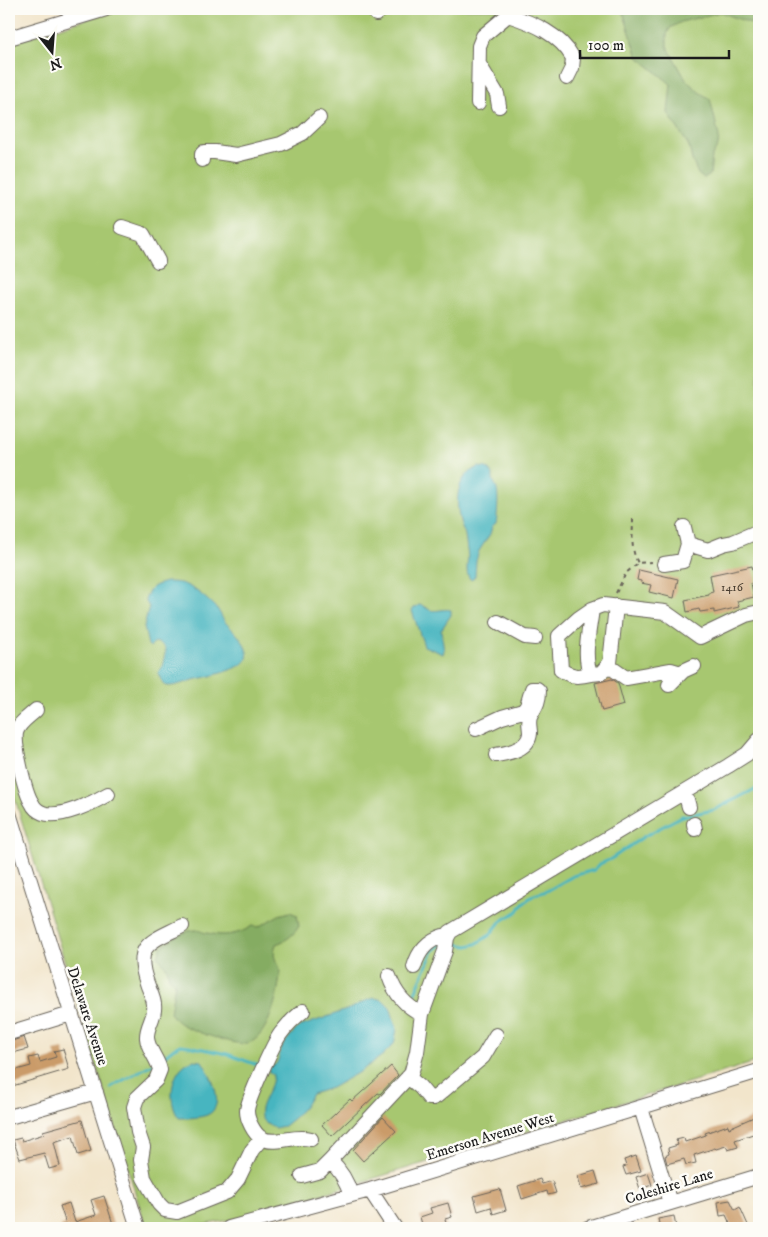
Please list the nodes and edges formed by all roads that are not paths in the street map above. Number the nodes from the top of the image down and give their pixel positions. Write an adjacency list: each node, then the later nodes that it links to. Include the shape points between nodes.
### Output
1 (106, 9): 2 (street)
2 (90, 11): 4 (street)
3 (514, 12): 5 (street, via 483,36 479,46); 6 (street, via 560,40 573,58)
4 (9, 38)
5 (479, 64): 7 (street); 8 (street, via 497,94)
6 (567, 78)
7 (478, 103)
8 (499, 106)
9 (319, 118): 10 (street, via 304,133 281,144 236,155 204,152)
10 (202, 160)
11 (122, 227): 12 (street, via 143,234)
12 (158, 261)
13 (684, 527): 15 (street)
14 (759, 531): 15 (street, via 708,550)
15 (688, 544): 16 (street, via 683,561)
16 (664, 564)
17 (616, 599): 18 (street); 19 (street, via 665,612 700,637); 22 (street, via 610,663)
18 (592, 609): 23 (street, via 586,657); 23 (street, via 560,636 561,670 579,677)
19 (759, 612)
20 (498, 622): 21 (street)
21 (535, 638)
22 (606, 668): 23 (street, via 601,673); 24 (street, via 626,678 687,670)
23 (591, 674)
24 (669, 685)
25 (36, 710): 30 (street, via 20,724 16,743 28,794 37,810 53,815)
26 (476, 729): 28 (street, via 502,717 528,713 530,734 523,745 514,751)
27 (759, 740): 29 (street, via 746,754)
28 (496, 755)
29 (685, 792): 31 (street); 34 (street, via 450,932)
30 (108, 794)
31 (689, 807)
32 (9, 813): 38 (street, Delaware Avenue)
33 (182, 926): 47 (street, via 142,951 142,965 154,1004 147,1040 160,1070 156,1080 137,1098 134,1107 143,1147 144,1178 159,1204 165,1210 177,1212 227,1192 238,1180 252,1150)
34 (446, 944): 35 (street, via 444,936 431,941 420,953); 39 (street)
35 (414, 967)
36 (389, 976): 39 (street, via 401,1000)
37 (302, 1012): 47 (street, via 280,1034 247,1110 251,1126)
38 (71, 1014): 40 (street); 44 (street, Delaware Avenue)
39 (422, 1014): 43 (street, via 417,1052)
40 (9, 1033)
41 (496, 1035): 43 (street, via 483,1057 433,1098)
42 (759, 1071): 45 (street, Emerson Avenue West)
43 (408, 1078): 49 (street)
44 (96, 1092): 46 (street); 56 (street, Delaware Avenue)
45 (641, 1108): 52 (street, Emerson Avenue West); 54 (street)
46 (9, 1117)
47 (262, 1138): 48 (street, via 276,1141)
48 (310, 1139)
49 (330, 1161): 50 (street, via 320,1171); 53 (street, via 338,1168)
50 (302, 1176)
51 (759, 1176): 54 (street, Coleshire Lane)
52 (370, 1190): 53 (street, Emerson Avenue West); 58 (street)
53 (351, 1195): 57 (street, Emerson Avenue West)
54 (670, 1203): 55 (street, Coleshire Lane)
55 (621, 1223): 59 (street, Coleshire Lane)
56 (138, 1228)
57 (229, 1228)
58 (394, 1228)
59 (588, 1228)

